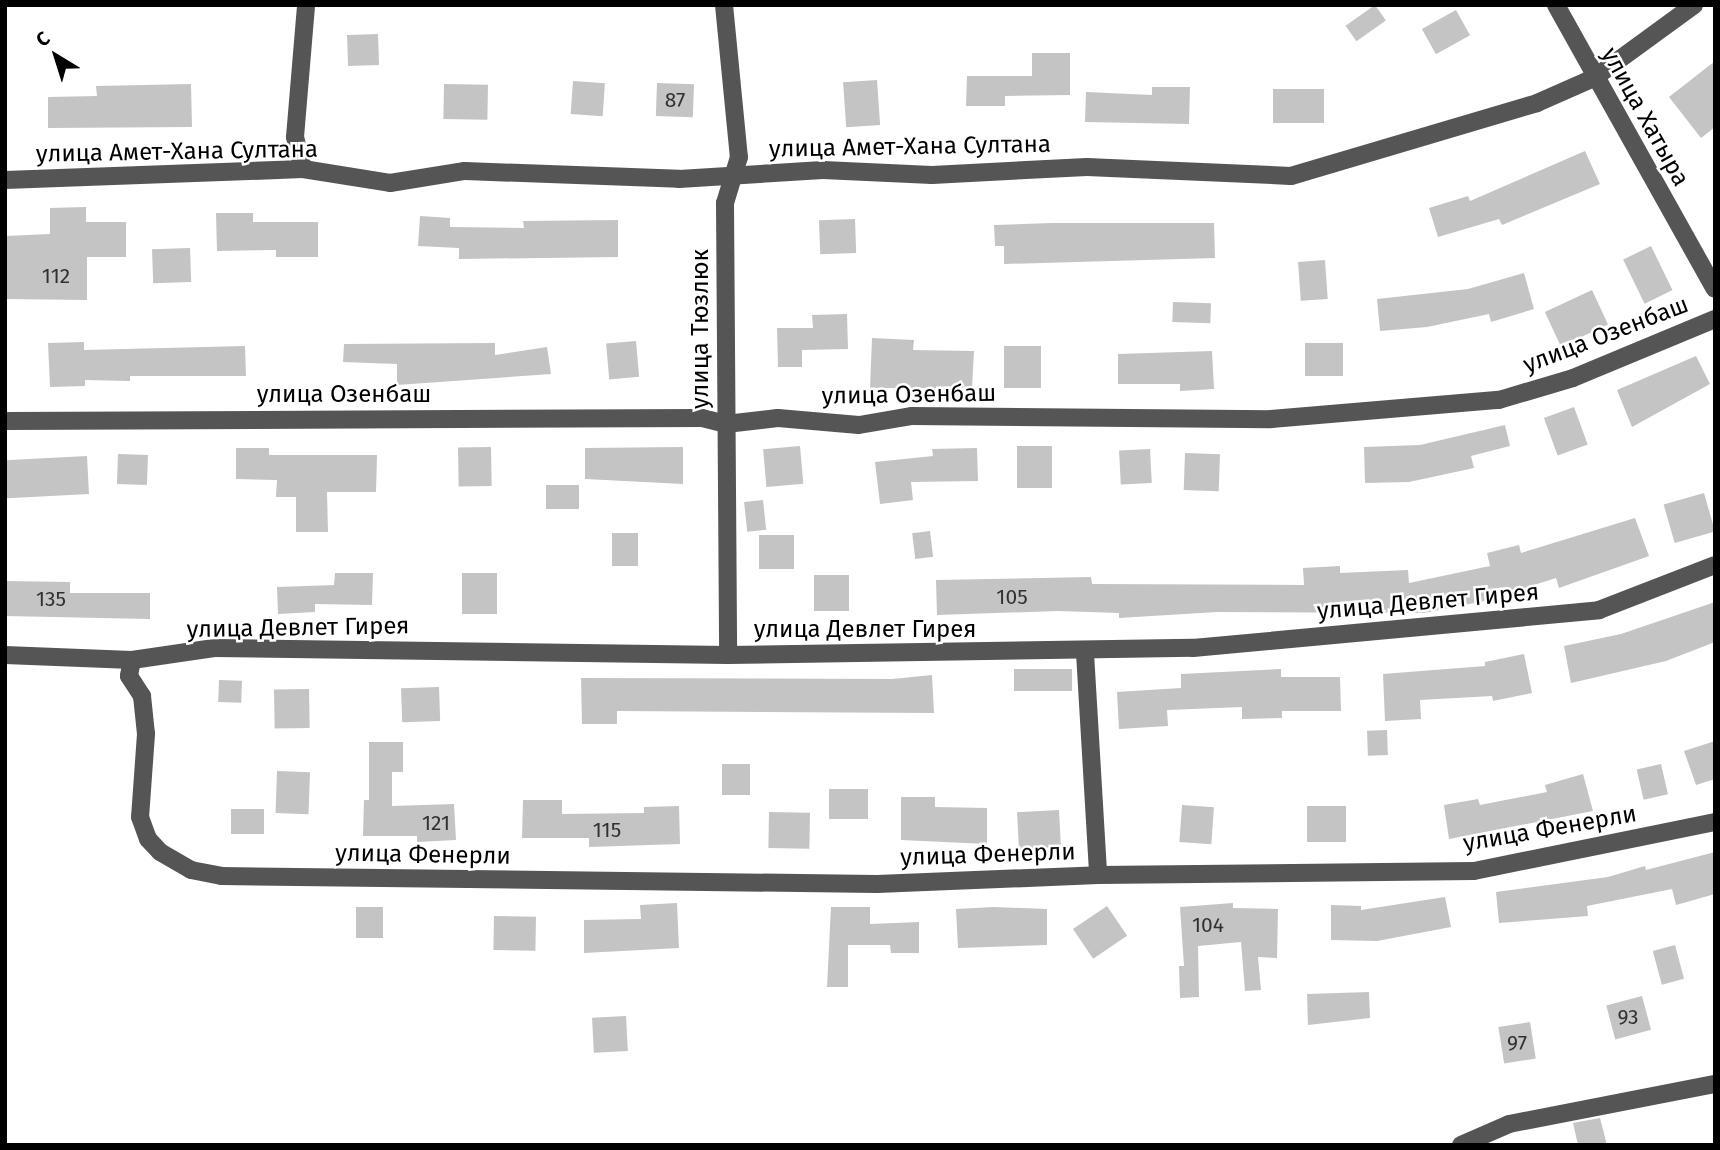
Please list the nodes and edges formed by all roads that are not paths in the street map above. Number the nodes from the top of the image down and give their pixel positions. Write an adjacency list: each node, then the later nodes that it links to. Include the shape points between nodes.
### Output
1 (306, 5): 6 (street, via 295,137)
2 (724, 5): 7 (street, улица Тюзлюк, via 739,157)
3 (1556, 5): 5 (street, улица Хатыра)
4 (1694, 5): 5 (street, улица Амет-Хана Султана)
5 (1594, 78): 7 (street, улица Амет-Хана Султана, via 1537,103 1291,176 1087,167 932,175 823,170); 9 (street, улица Хатыра)
6 (303, 169): 7 (street, улица Амет-Хана Султана, via 390,183 465,171); 8 (street, улица Амет-Хана Султана)
7 (734, 177): 12 (street, улица Тюзлюк, via 725,203)
8 (5, 180)
9 (1715, 289)
10 (1715, 319): 12 (street, улица Озенбаш, via 1573,378 1499,400 1440,408 1271,419 912,416 859,425 778,418)
11 (5, 421): 12 (street, улица Озенбаш, via 702,418)
12 (726, 424): 16 (street, улица Тюзлюк)
13 (1715, 565): 14 (street, улица Девлет Гирея, via 1599,610 1193,648)
14 (1085, 653): 16 (street, улица Девлет Гирея); 19 (street)
15 (5, 655): 17 (street, улица Девлет Гирея)
16 (728, 655): 17 (street, улица Девлет Гирея, via 214,648)
17 (132, 660): 19 (street, улица Фенерли, via 129,676 142,696 146,734 140,817 148,839 160,852 191,870 258,876 877,884)
18 (1715, 822): 19 (street, улица Фенерли, via 1474,871)
19 (1098, 874)
20 (1715, 1084): 21 (street, via 1508,1124)
21 (1461, 1144)

